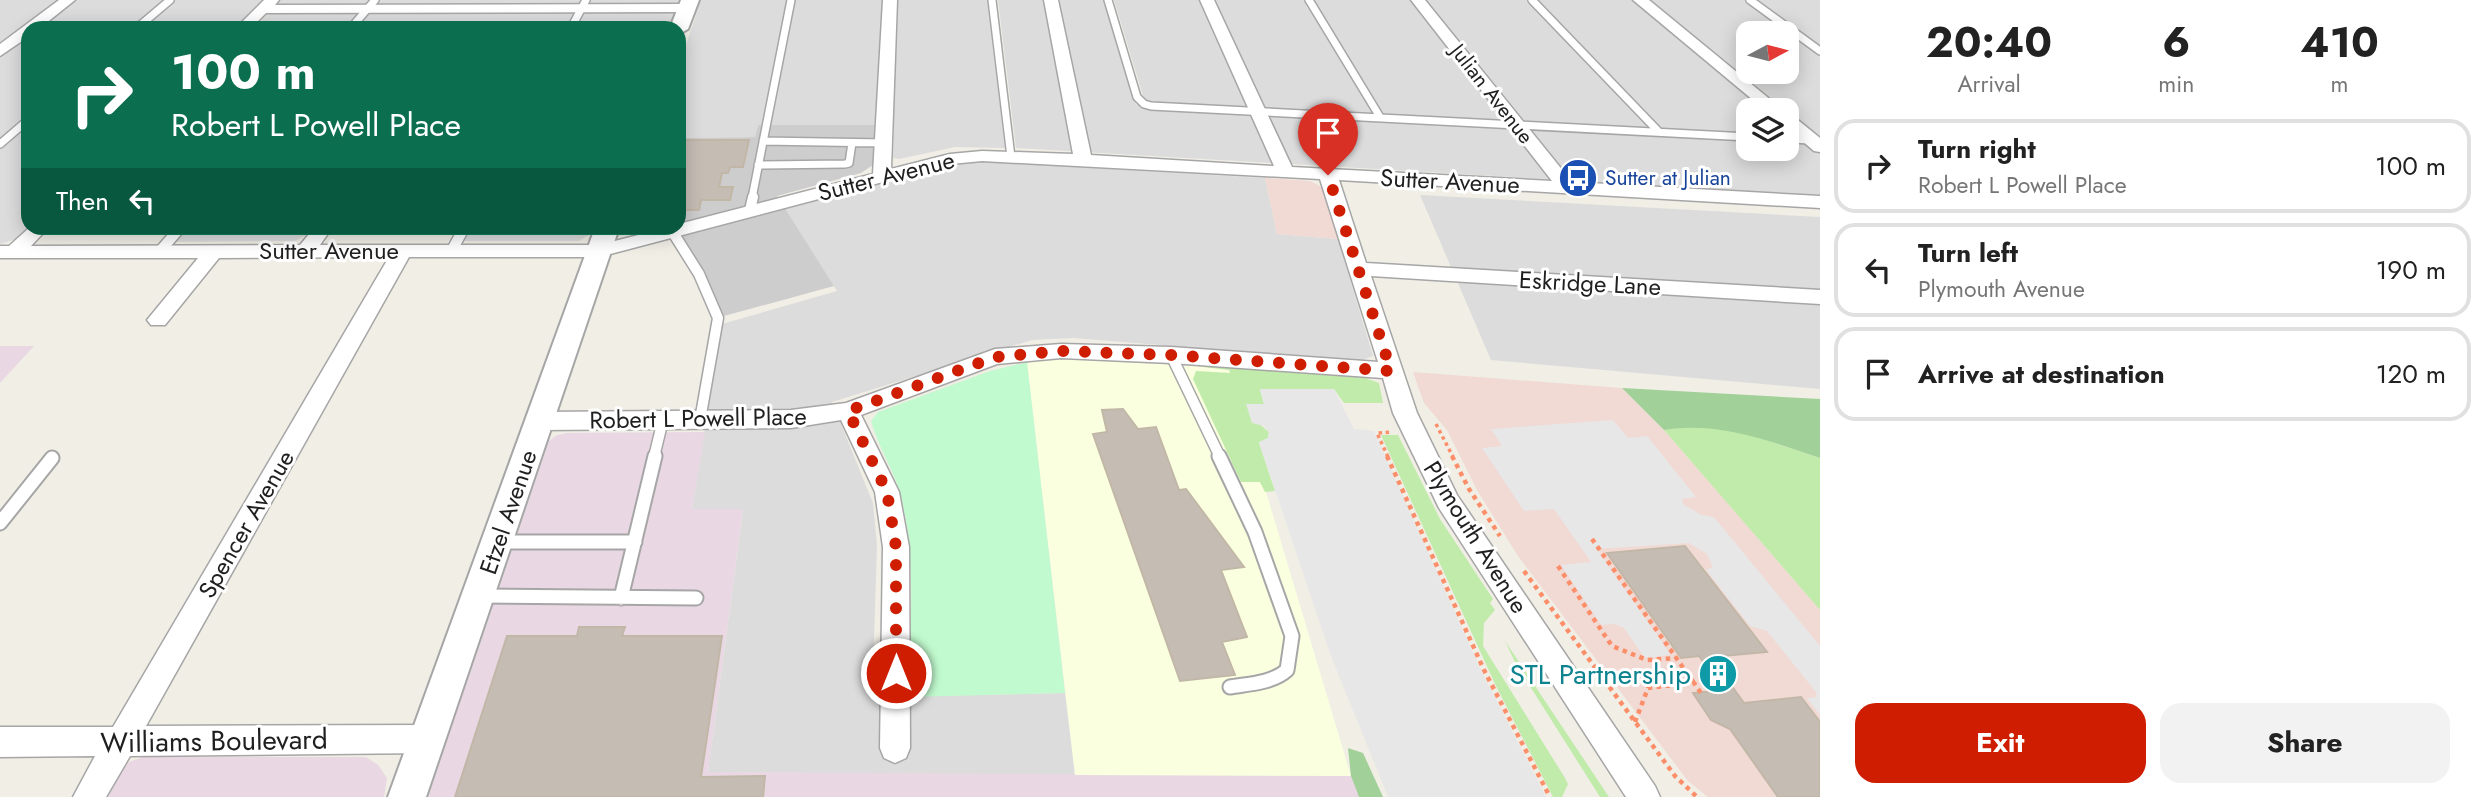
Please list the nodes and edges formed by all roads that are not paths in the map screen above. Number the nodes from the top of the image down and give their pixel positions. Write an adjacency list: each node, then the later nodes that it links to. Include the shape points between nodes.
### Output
1 (68, 0): 19 (street)
2 (170, 0): 20 (lane)
3 (791, 0): 37 (lane)
4 (890, 0): 39 (street)
5 (992, 0): 42 (lane)
6 (1051, 0): 43 (street)
7 (1108, 0): 30 (lane, via 1139,101 1152,106)
8 (1208, 0): 30 (street)
9 (1309, 0): 31 (lane)
10 (1418, 0): 32 (street, Julian Avenue)
11 (1532, 0): 35 (lane)
12 (1640, 0): 29 (street)
13 (1750, 0): 28 (lane)
14 (584, 3): 15 (street); 16 (street); 24 (lane)
15 (479, 4): 18 (street); 23 (street)
16 (688, 4): 25 (street)
17 (267, 5): 18 (street); 21 (street)
18 (371, 5): 22 (lane)
19 (40, 21)
20 (145, 21)
21 (250, 21)
22 (357, 21)
23 (467, 21)
24 (575, 21)
25 (682, 21)
26 (21, 35): 27 (street)
27 (0, 51)
28 (1820, 51)
29 (1760, 98)
30 (1259, 112): 31 (lane); 45 (street)
31 (1380, 117): 32 (lane)
32 (1516, 125): 35 (lane); 48 (street, Julian Avenue)
33 (21, 126): 40 (lane)
34 (1799, 130): 41 (street)
35 (1660, 132): 36 (lane)
36 (1736, 136)
37 (763, 141): 38 (lane); 44 (lane)
38 (852, 143): 39 (lane); 44 (lane, via 845,164)
39 (884, 143): 47 (street)
40 (0, 144)
41 (1816, 144)
42 (1011, 157): 43 (street, Sutter Avenue); 47 (street, Sutter Avenue, via 958,158)
43 (1083, 160): 45 (street, Sutter Avenue)
44 (758, 165): 50 (lane)
45 (1286, 172): 46 (street, Sutter Avenue)
46 (1328, 175): 48 (street, Sutter Avenue); 65 (street, Plymouth Avenue)
47 (882, 177): 50 (street, Sutter Avenue)
48 (1566, 187): 49 (street, Sutter Avenue)
49 (1820, 202)
50 (750, 210): 51 (street, Sutter Avenue)
51 (686, 227)
52 (30, 235): 64 (street)
53 (174, 235): 62 (lane)
54 (318, 235): 59 (street)
55 (460, 235): 61 (lane)
56 (638, 235): 58 (street, Sutter Avenue)
57 (674, 235): 72 (lane, via 718,318)
58 (603, 239): 61 (street, Sutter Avenue); 73 (street, Etzel Avenue)
59 (307, 250): 60 (street, Sutter Avenue); 63 (street, Sutter Avenue)
60 (403, 250): 61 (street, Sutter Avenue); 84 (street, Spencer Avenue)
61 (452, 250)
62 (160, 251): 63 (street, Sutter Avenue); 64 (street, Sutter Avenue)
63 (214, 251): 67 (street)
64 (8, 252)
65 (1360, 269): 66 (street, Eskridge Lane); 69 (street, Plymouth Avenue)
66 (1820, 297)
67 (158, 320)
68 (1171, 355): 69 (street, Robert L Powell Place); 70 (street, Robert L Powell Place, via 1061,351 995,357); 81 (lane, via 1255,532 1292,636 1283,674)
69 (1391, 371): 88 (street, Plymouth Avenue, via 1422,452 1448,501)
70 (848, 411): 72 (street, Robert L Powell Place, via 791,419); 85 (street, via 887,492 896,547)
71 (663, 420): 72 (street, Robert L Powell Place); 73 (street, Robert L Powell Place); 77 (lane)
72 (701, 420)
73 (540, 421): 76 (street, Etzel Avenue)
74 (52, 458): 75 (lane)
75 (0, 523)
76 (498, 542): 77 (lane); 78 (street, Etzel Avenue)
77 (635, 542): 79 (lane)
78 (479, 596): 79 (lane); 82 (street, Etzel Avenue)
79 (621, 598): 80 (lane)
80 (696, 598)
81 (1230, 687)
82 (429, 738): 84 (street, Williams Boulevard); 87 (street, Etzel Avenue)
83 (0, 742): 84 (street, Williams Boulevard)
84 (121, 742): 86 (street, Spencer Avenue)
85 (895, 748)
86 (89, 797)
87 (407, 797)
88 (1644, 797)

